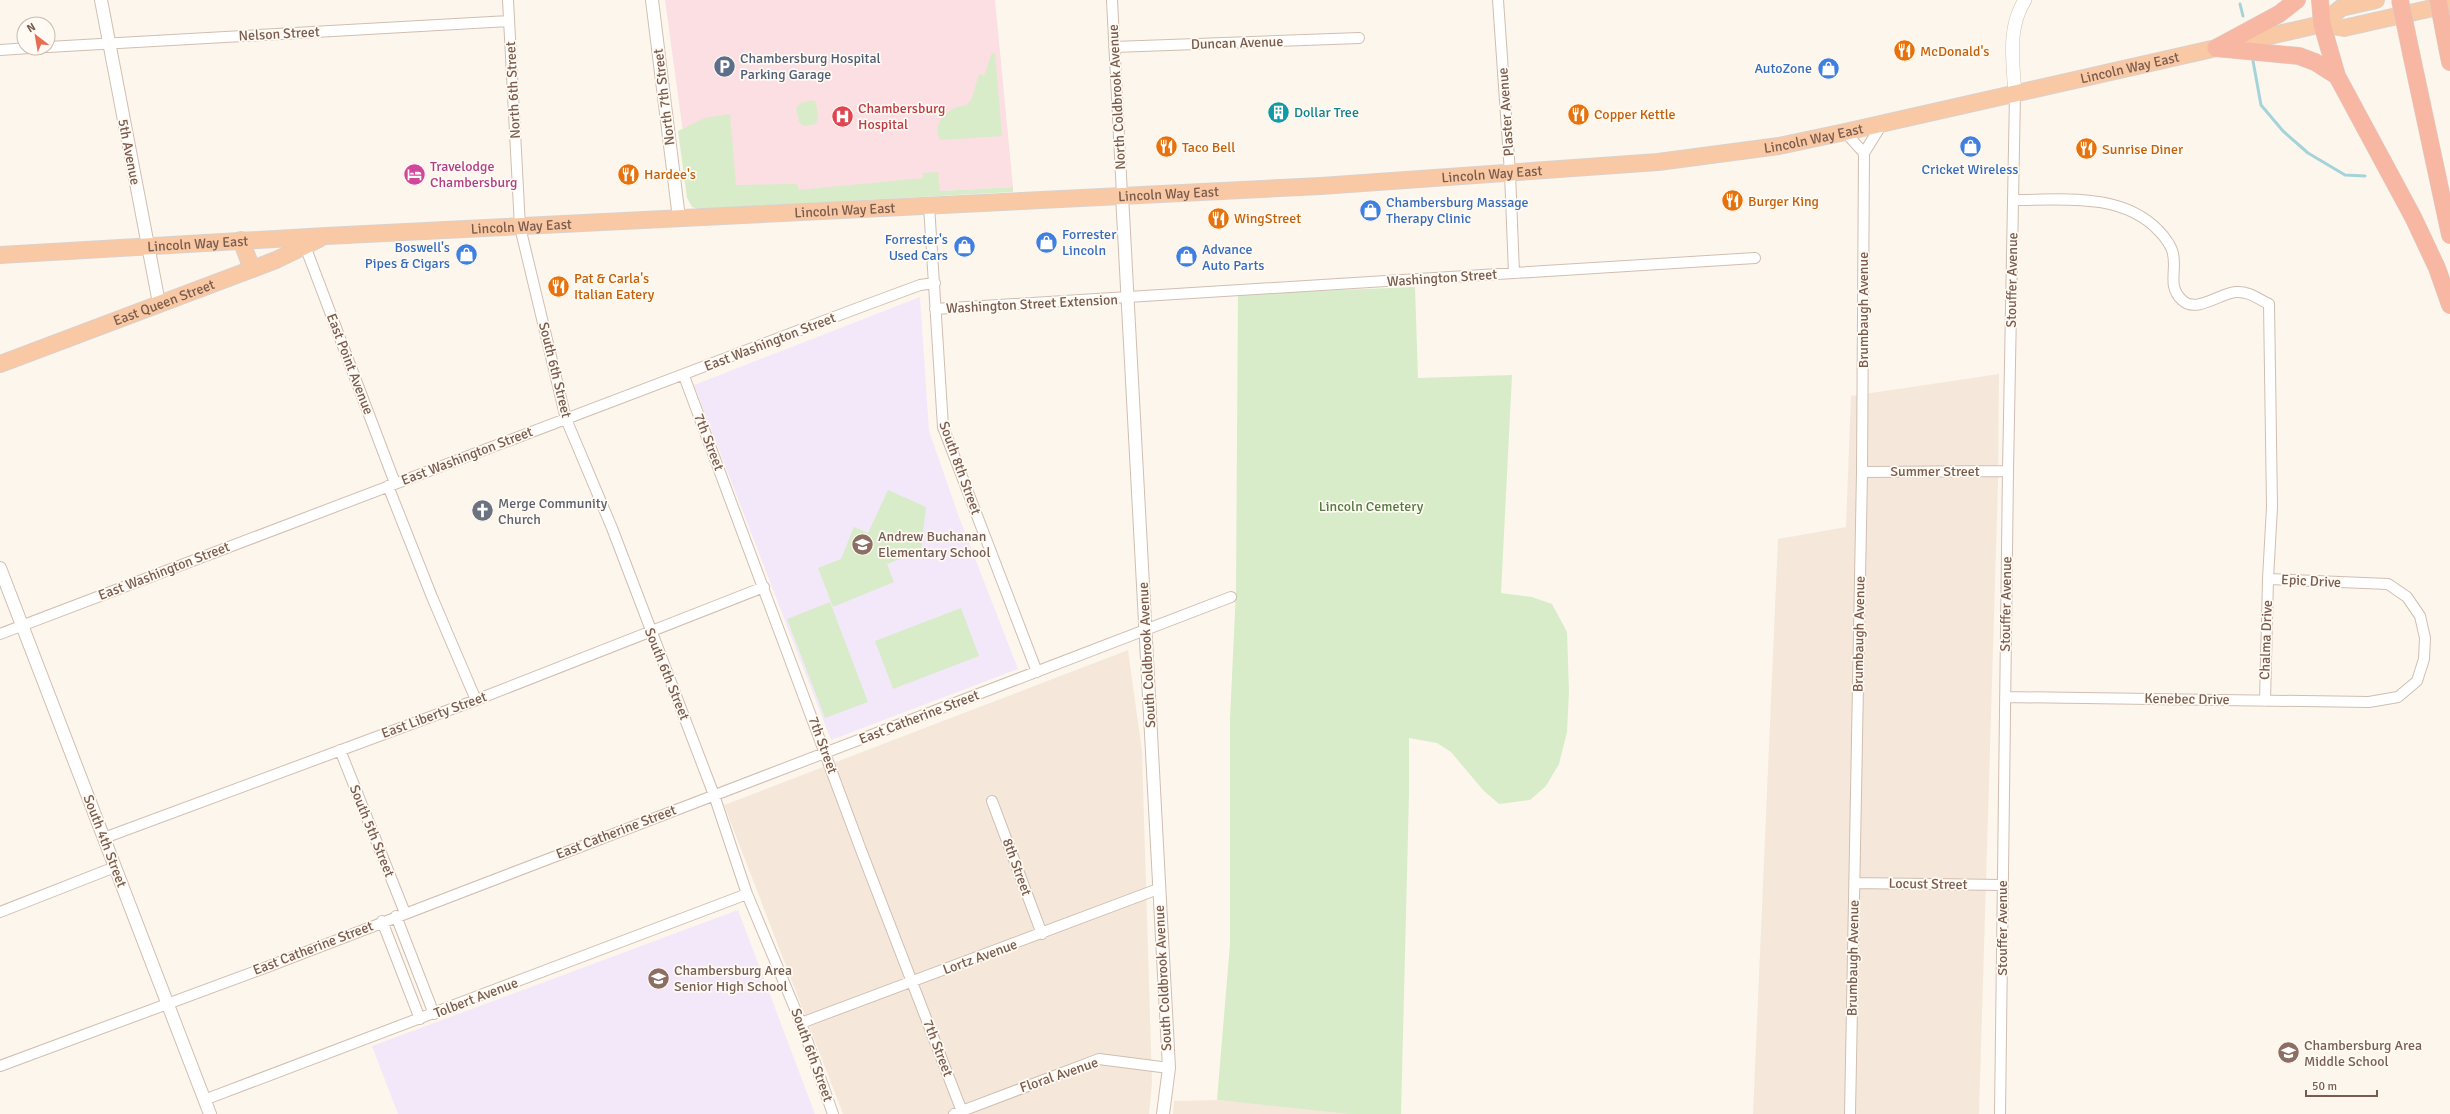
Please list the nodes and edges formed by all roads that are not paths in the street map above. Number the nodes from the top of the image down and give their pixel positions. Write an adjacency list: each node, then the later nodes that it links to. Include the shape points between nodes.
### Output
1 (101, 0): 16 (street, 5th Avenue)
2 (508, 0): 13 (street, North 6th Street)
3 (652, 0): 32 (street, North 7th Street)
4 (1112, 0): 18 (street, North Coldbrook Avenue)
5 (1498, 0): 28 (street, Plaster Avenue)
6 (2026, 0): 24 (main road, via 2019,9 2013,39)
7 (2296, 0): 19 (highway, via 2279,14)
8 (2320, 0): 14 (highway)
9 (2376, 0): 14 (highway, Lincoln Way East, via 2341,8)
10 (2400, 0): 34 (highway, bridge)
11 (2438, 0): 22 (highway, bridge)
12 (2450, 4): 14 (highway, Lincoln Way East, via 2344,28)
13 (509, 21): 16 (street, Nelson Street); 33 (street, North 6th Street)
14 (2322, 24): 19 (highway, Lincoln Way East); 23 (highway)
15 (1359, 38): 18 (street, Duncan Avenue)
16 (109, 43): 17 (street, Nelson Street); 38 (street, 5th Avenue)
17 (56, 46)
18 (1114, 47): 29 (street, North Coldbrook Avenue)
19 (2216, 48): 23 (highway, via 2298,56 2315,62); 24 (highway, Lincoln Way East)
20 (16, 49): 21 (street)
21 (0, 50)
22 (2449, 55)
23 (2337, 76): 46 (highway, via 2413,217)
24 (2015, 94): 25 (highway, Lincoln Way East); 30 (street, Stouffer Avenue)
25 (1882, 124): 26 (highway, Lincoln Way East); 27 (street)
26 (1845, 132): 27 (street); 28 (highway, Lincoln Way East, via 1779,146 1710,156)
27 (1864, 153): 52 (street, Brumbaugh Avenue)
28 (1510, 173): 29 (highway, Lincoln Way East); 42 (street, Plaster Avenue)
29 (1122, 195): 31 (highway, Lincoln Way East); 44 (street, South Coldbrook Avenue)
30 (2014, 200): 51 (street, Stouffer Avenue); 55 (street, Epic Drive, via 2090,200 2131,210 2153,224 2164,236 2173,254 2173,288 2182,301 2196,305 2236,292 2253,294 2269,304 2272,507)
31 (929, 205): 32 (highway, Lincoln Way East); 43 (street, South 8th Street)
32 (679, 218): 33 (highway, Lincoln Way East)
33 (520, 227): 35 (highway, Lincoln Way East); 50 (street, South 6th Street)
34 (2450, 235)
35 (326, 236): 36 (highway, Lincoln Way East); 37 (highway, East Queen Street)
36 (241, 240): 38 (highway, Lincoln Way East); 41 (highway)
37 (304, 246): 41 (highway, East Queen Street); 53 (street, East Point Avenue)
38 (147, 247): 39 (highway, Lincoln Way East); 45 (street, 5th Avenue)
39 (0, 255)
40 (1755, 258): 42 (street, Washington Street)
41 (252, 269): 45 (highway, East Queen Street)
42 (1514, 273): 44 (street, Washington Street)
43 (935, 283): 47 (street, South 8th Street); 49 (street, East Washington Street, via 920,285)
44 (1128, 299): 47 (street, Washington Street Extension); 60 (street, South Coldbrook Avenue)
45 (159, 303): 48 (highway, East Queen Street)
46 (2450, 305)
47 (935, 309): 62 (street, South 8th Street, via 942,427)
48 (0, 364)
49 (684, 376): 50 (street, East Washington Street); 56 (street, 7th Street)
50 (566, 419): 53 (street, East Washington Street); 59 (street, South 6th Street, via 612,528)
51 (2008, 471): 52 (street, Summer Street); 63 (street, Stouffer Avenue)
52 (1862, 472): 73 (street, Brumbaugh Avenue)
53 (392, 484): 58 (street, East Washington Street); 64 (street, East Point Avenue, via 432,596)
54 (0, 568): 58 (street, South 4th Street)
55 (2268, 579): 65 (street, Chalma Drive); 66 (street, Epic Drive, via 2388,584 2407,597 2420,616 2425,638 2424,659 2417,681 2398,697)
56 (764, 587): 59 (street, East Liberty Street); 68 (street, 7th Street)
57 (1231, 597): 60 (street, East Catherine Street)
58 (23, 625): 61 (street, East Washington Street); 71 (street, South 4th Street)
59 (649, 631): 64 (street, East Liberty Street); 69 (street, South 6th Street)
60 (1146, 631): 62 (street, East Catherine Street); 75 (street, South Coldbrook Avenue)
61 (0, 634)
62 (1037, 672): 68 (street, East Catherine Street)
63 (2005, 697): 65 (street, Kenebec Drive); 74 (street, Stouffer Avenue)
64 (476, 700): 67 (street, East Liberty Street)
65 (2264, 701): 66 (street, Kenebec Drive)
66 (2369, 702)
67 (340, 750): 71 (street, East Liberty Street); 78 (street, South 5th Street)
68 (826, 752): 69 (street, East Catherine Street); 81 (street, 7th Street, via 861,850)
69 (714, 795): 76 (street, South 6th Street); 78 (street, East Catherine Street)
70 (992, 801): 80 (street, 8th Street)
71 (104, 838): 72 (street, South 4th Street)
72 (115, 867): 77 (street); 82 (street, South 4th Street)
73 (1855, 883): 74 (street, Locust Street); 93 (street, Brumbaugh Avenue)
74 (2002, 885): 94 (street, Stouffer Avenue)
75 (1158, 889): 80 (street, Lortz Avenue); 87 (street, South Coldbrook Avenue)
76 (747, 894): 83 (street, Tolbert Avenue); 85 (street, South 6th Street)
77 (0, 912)
78 (400, 914): 79 (street, East Catherine Street); 83 (street, South 5th Street)
79 (382, 921): 82 (street, East Catherine Street, via 267,967); 84 (street)
80 (1042, 934): 81 (street, Lortz Avenue)
81 (913, 981): 85 (street, Lortz Avenue); 89 (street, 7th Street)
82 (166, 1003): 86 (street, East Catherine Street); 88 (street, South 4th Street)
83 (434, 1014): 84 (street, Tolbert Avenue)
84 (420, 1019): 88 (street, Tolbert Avenue)
85 (801, 1023): 91 (street, South 6th Street)
86 (0, 1066)
87 (1169, 1068): 89 (street, Floral Avenue, via 1099,1059); 92 (street, South Coldbrook Avenue)
88 (204, 1100): 90 (street, South 4th Street)
89 (960, 1113)
90 (210, 1114)
91 (833, 1114)
92 (1163, 1114)
93 (1850, 1114)
94 (2000, 1114)

